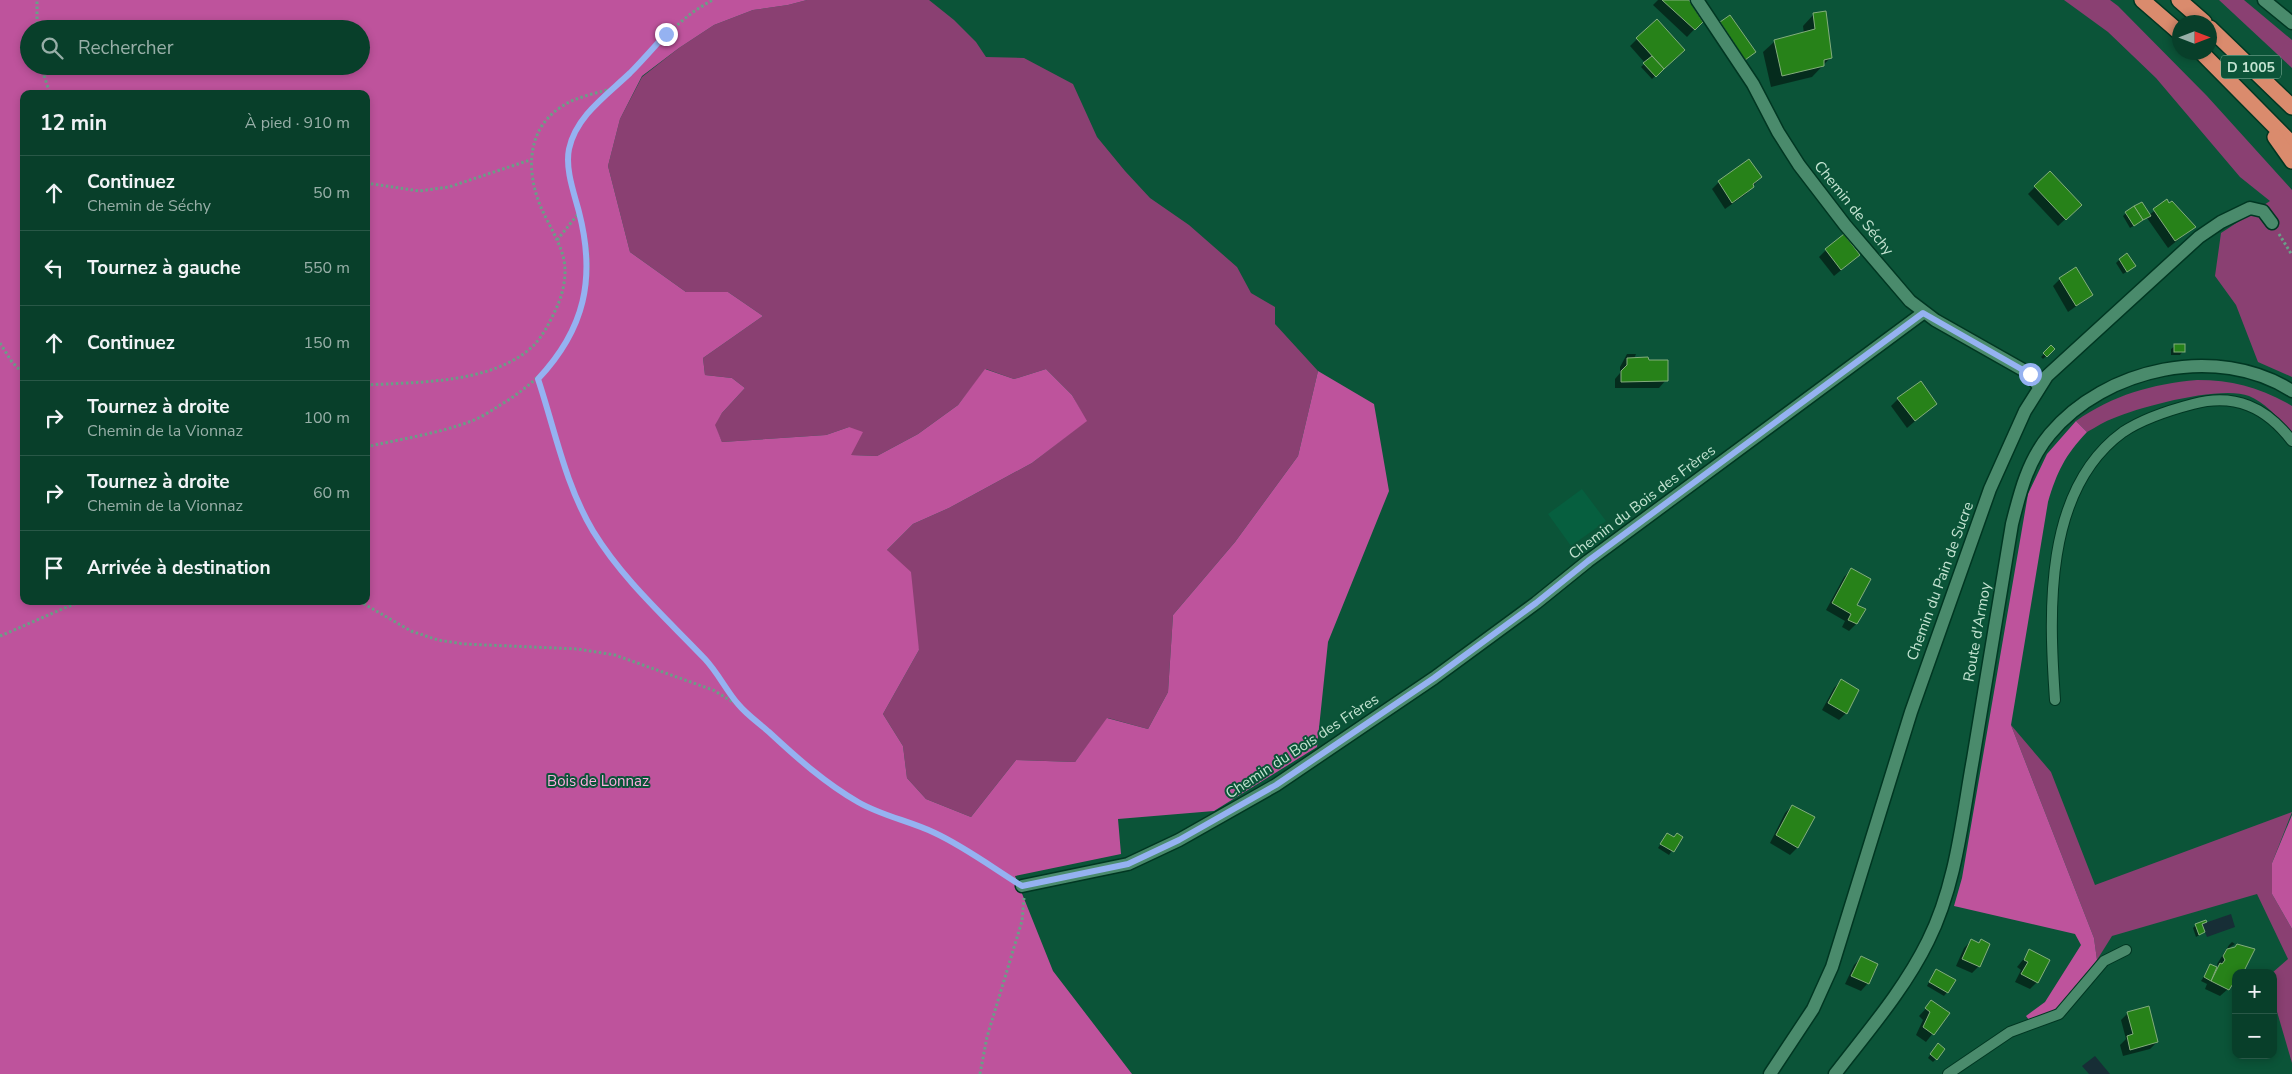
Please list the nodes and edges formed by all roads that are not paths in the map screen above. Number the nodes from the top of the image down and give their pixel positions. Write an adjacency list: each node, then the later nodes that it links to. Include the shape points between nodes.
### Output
1 (1696, 0): 15 (street, Chemin de Séchy, via 1754,84 1799,165 1877,263)
2 (2142, 0): 7 (highway)
3 (2179, 0): 5 (highway)
4 (2264, 0): 6 (street)
5 (2196, 15)
6 (2292, 23)
7 (2172, 26)
8 (2217, 35): 11 (highway, D 1005)
9 (2209, 60): 10 (highway, D 1005)
10 (2248, 99): 12 (highway, D 1005); 13 (highway, D 1005)
11 (2292, 107)
12 (2292, 144)
13 (2292, 161)
14 (2272, 223): 16 (street, Chemin du Pain de Sucre, via 2263,211 2250,208 2214,227 2180,254)
15 (1923, 313): 16 (street, Chemin de Séchy, via 2025,370); 20 (street, Chemin du Bois des Frères, via 1434,678 1276,785 1179,840 1128,864)
16 (2039, 386): 22 (street, Chemin du Pain de Sucre, via 2001,463 1925,671 1832,967 1813,1009)
17 (2292, 391): 23 (street, Route d'Armoy, via 2271,380 2220,368 2151,373 2119,383 2088,399 2061,422 2040,448 2024,480 2012,524 1963,816 1944,902 1915,966)
18 (2292, 442): 19 (lane, via 2266,415 2248,404 2227,400 2204,401 2172,409 2123,432 2106,448 2073,495 2062,532 2053,578 2051,639)
19 (2056, 700)
20 (1022, 886)
21 (2126, 950): 24 (lane, via 2104,961 2059,1014 2010,1032)
22 (1770, 1074)
23 (1835, 1074)
24 (1948, 1074)

